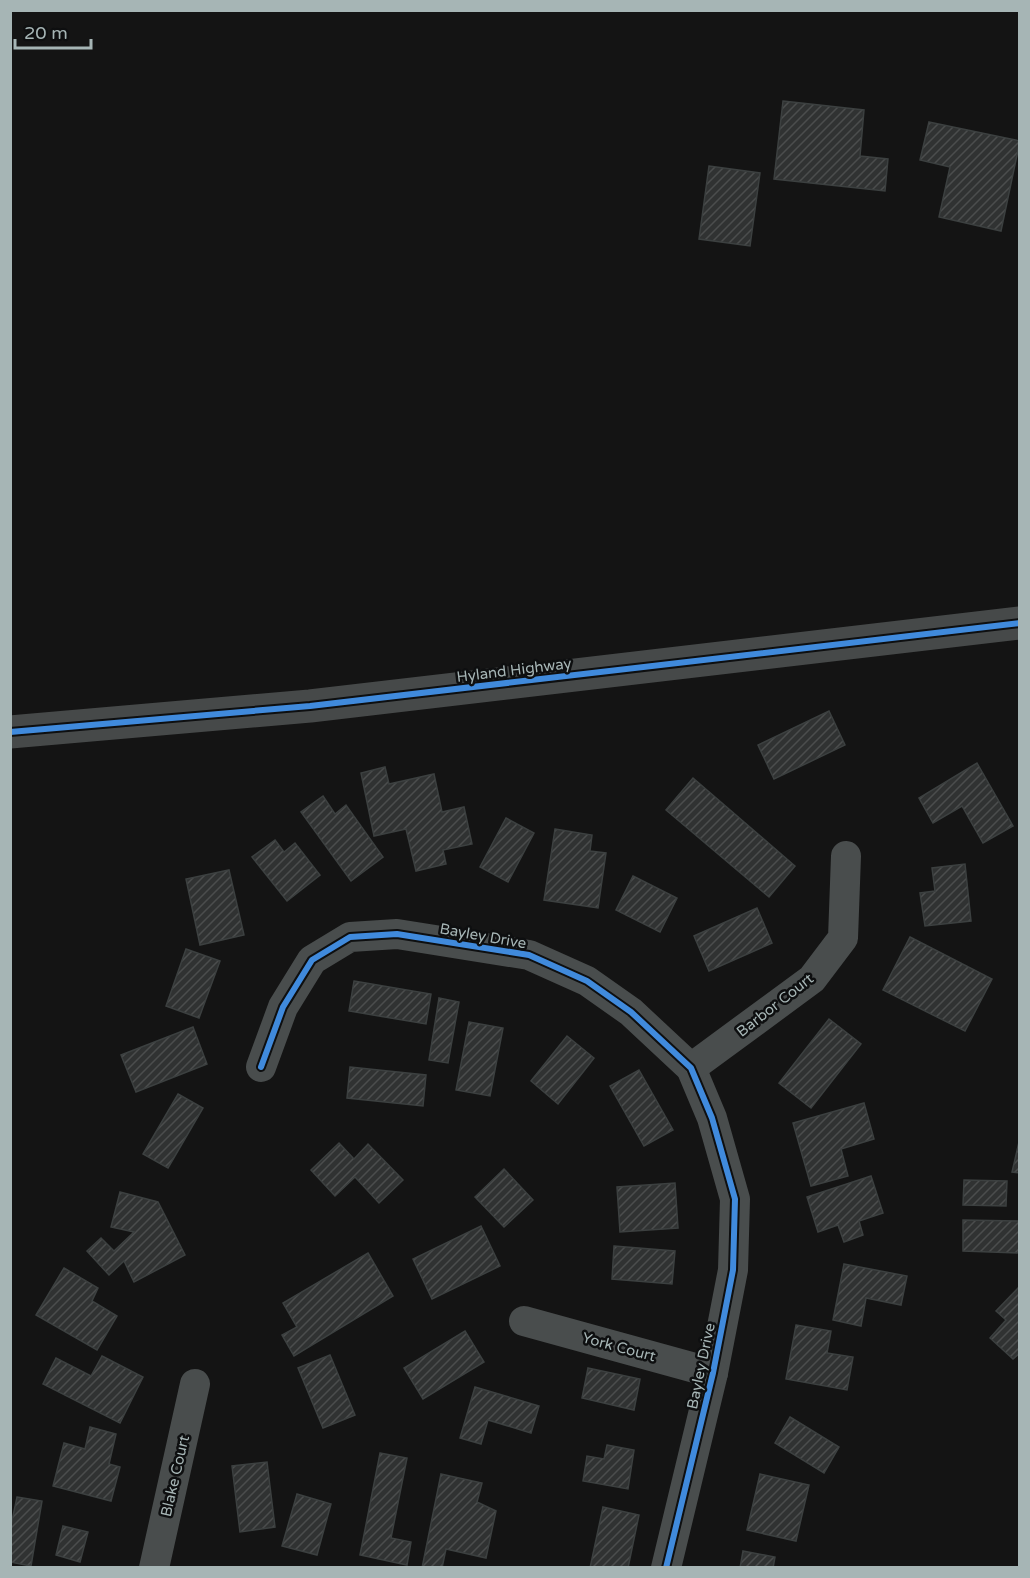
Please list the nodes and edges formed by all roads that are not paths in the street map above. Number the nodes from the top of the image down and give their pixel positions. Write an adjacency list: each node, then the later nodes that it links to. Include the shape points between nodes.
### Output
1 (1020, 623): 2 (main road, Hyland Highway, via 310,706)
2 (10, 732)
3 (846, 856): 5 (street, Barbor Court, via 843,938 812,980)
4 (261, 1066): 5 (street, Bayley Drive, via 283,1007 312,960 350,937 397,934 529,956 587,981 631,1012)
5 (691, 1068): 7 (street, Bayley Drive, via 712,1118 735,1199 733,1270)
6 (524, 1321): 7 (street, York Court)
7 (713, 1373): 10 (street, Bayley Drive)
8 (195, 1384): 9 (street, Blake Court)
9 (154, 1568)
10 (666, 1568)

